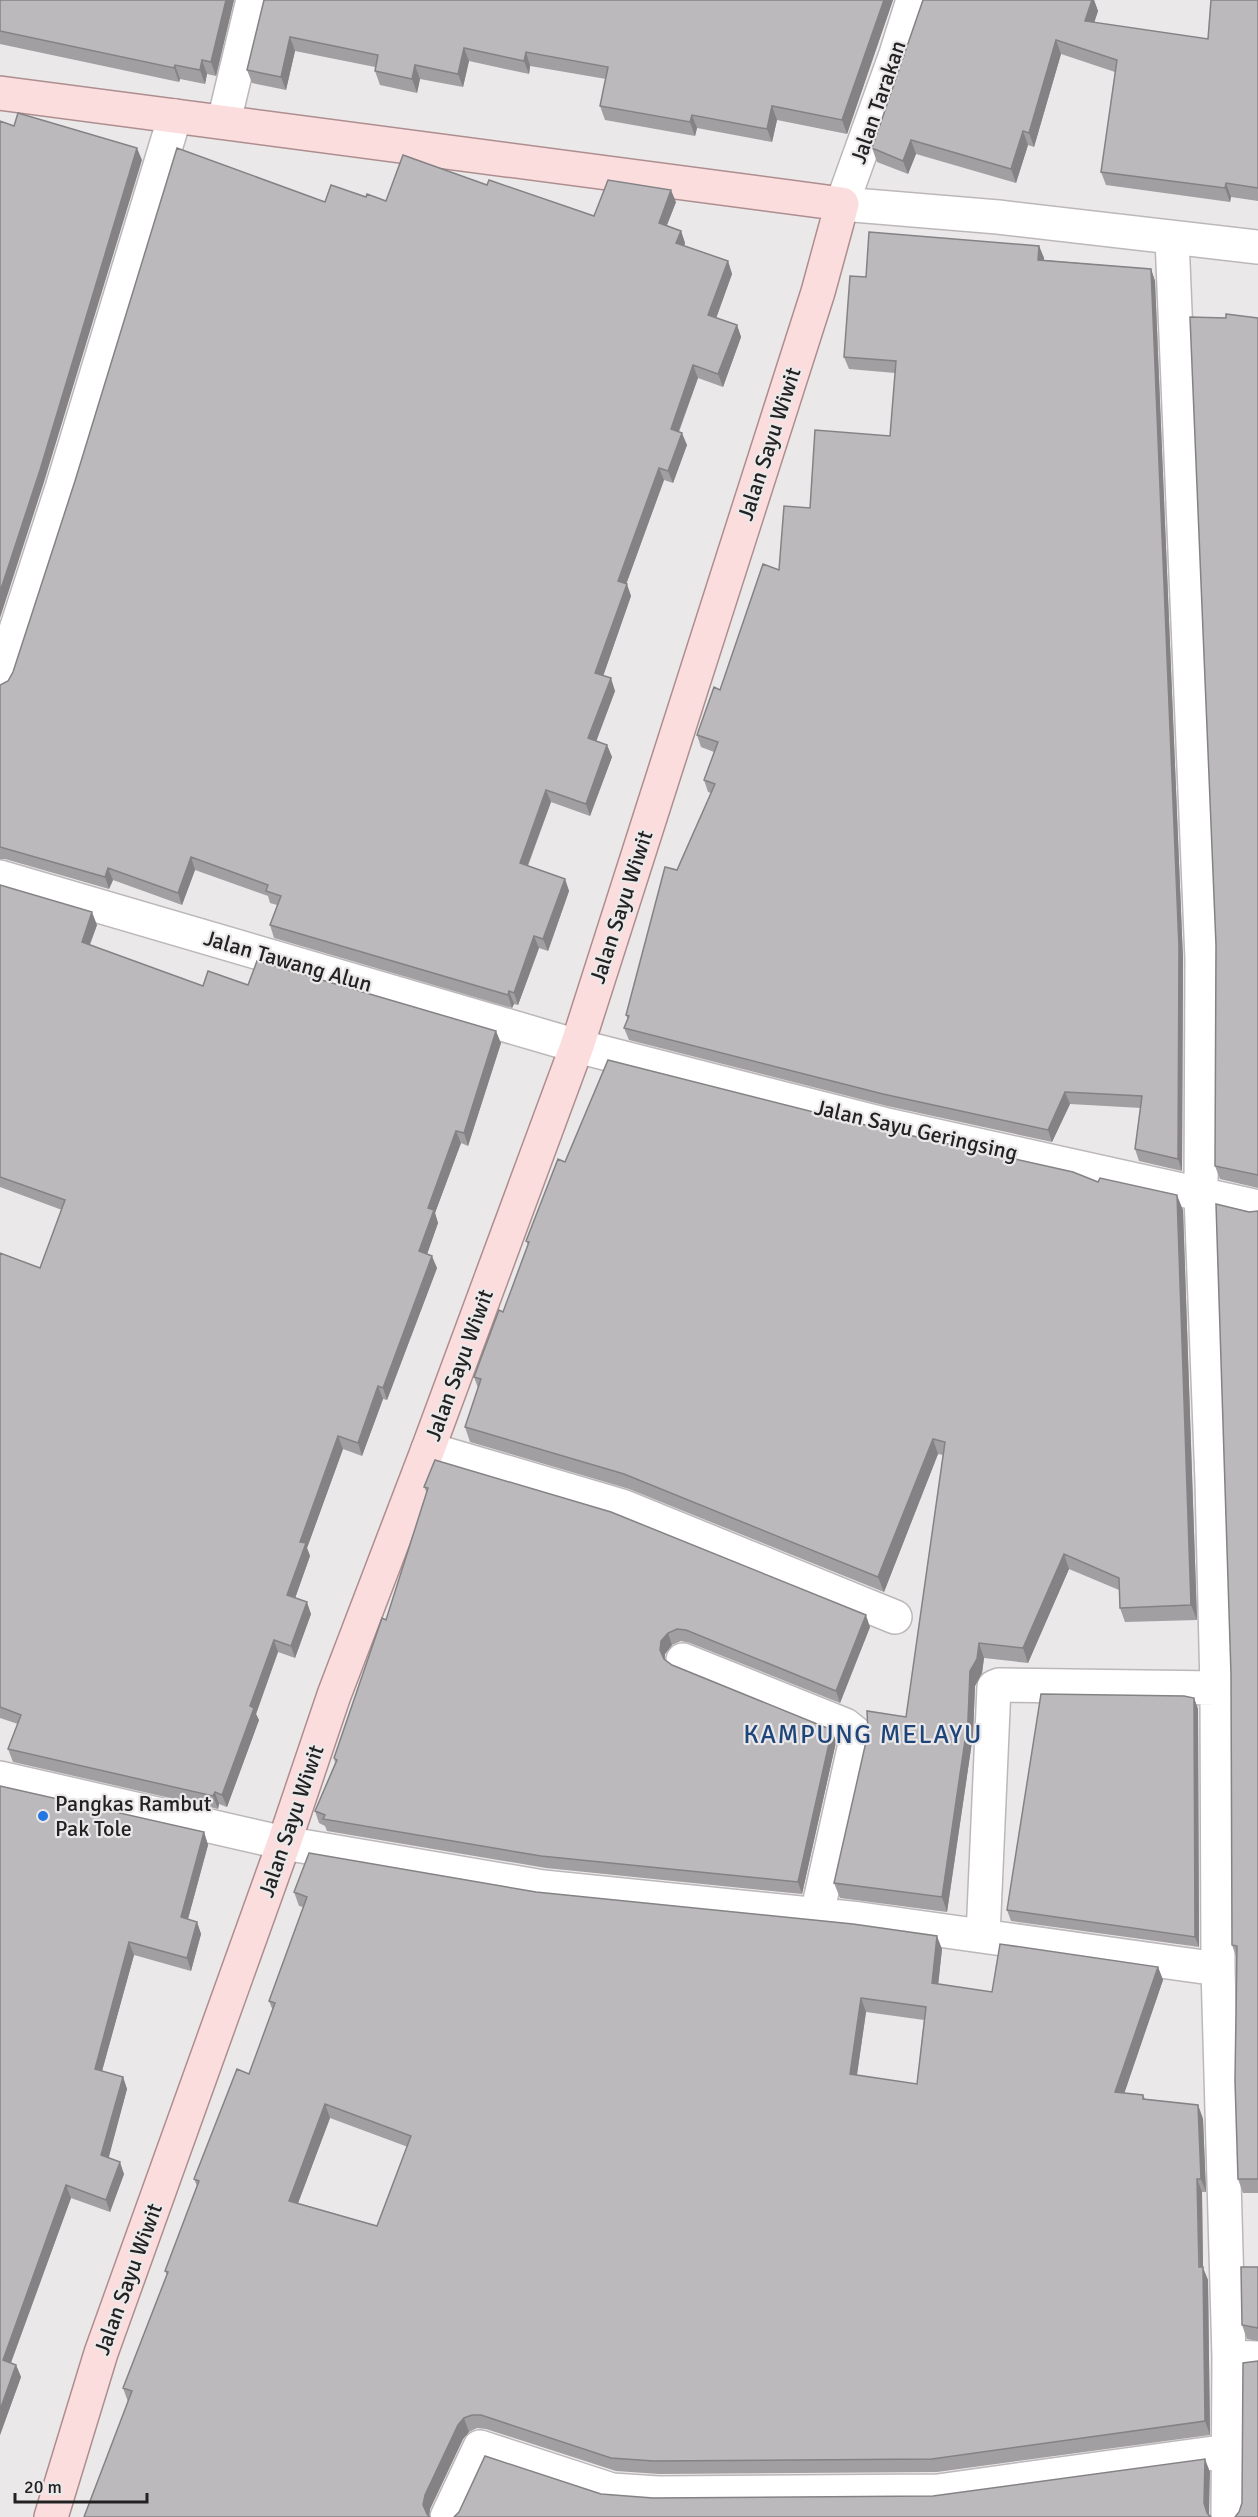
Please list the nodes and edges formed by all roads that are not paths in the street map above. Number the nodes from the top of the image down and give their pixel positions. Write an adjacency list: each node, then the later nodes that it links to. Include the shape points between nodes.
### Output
1 (253, 0): 5 (street)
2 (912, 0): 6 (street, Jalan Tarakan)
3 (0, 93): 4 (main road)
4 (175, 116): 5 (main road); 9 (street)
5 (224, 121): 6 (main road)
6 (842, 204): 7 (street); 11 (main road, Jalan Sayu Wiwit, via 818,292)
7 (1172, 239): 8 (street); 12 (street, via 1202,959)
8 (1258, 247)
9 (0, 679)
10 (0, 877): 11 (street, Jalan Tawang Alun)
11 (577, 1046): 12 (street, Jalan Sayu Geringsing, via 883,1124); 14 (main road, Jalan Sayu Wiwit)
12 (1201, 1196): 13 (street, Jalan Sayu Geringsing); 17 (street)
13 (1258, 1207)
14 (428, 1449): 15 (street, via 622,1506); 19 (main road, Jalan Sayu Wiwit, via 334,1695)
15 (895, 1617)
16 (683, 1660): 20 (street, via 845,1725 855,1733)
17 (1217, 1688): 21 (street, via 994,1687); 22 (street)
18 (0, 1778): 19 (street)
19 (284, 1843): 20 (street, via 543,1887); 25 (main road, Jalan Sayu Wiwit, via 101,2353)
20 (817, 1914): 21 (street)
21 (983, 1936): 22 (street)
22 (1218, 1969): 23 (street)
23 (1244, 2357): 24 (street)
24 (1228, 2451): 26 (street, via 938,2491 658,2493 612,2490 480,2447); 27 (street)
25 (51, 2517)
26 (447, 2517)
27 (1228, 2517)

